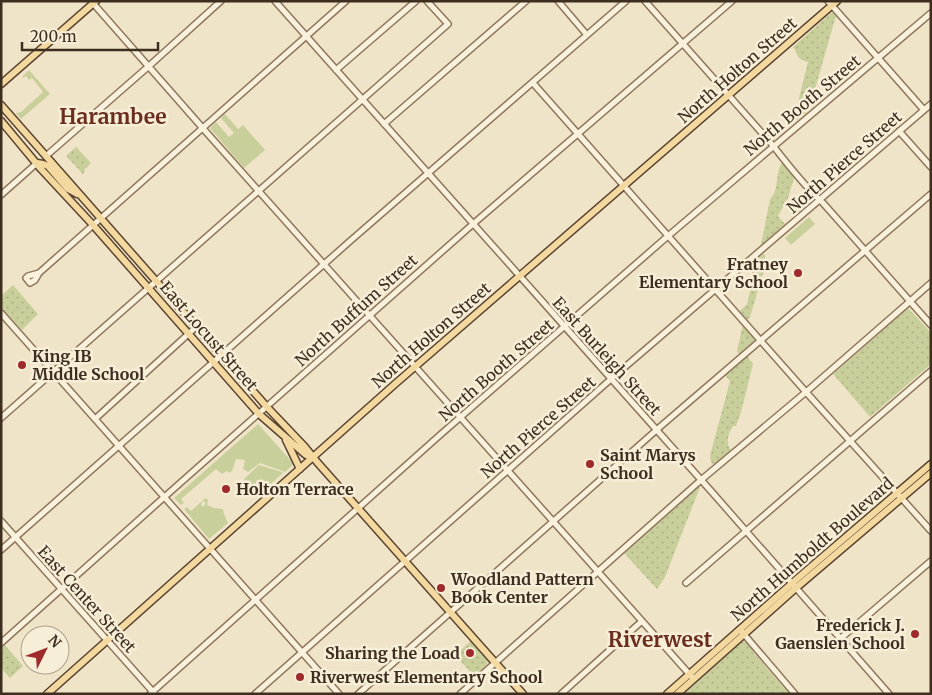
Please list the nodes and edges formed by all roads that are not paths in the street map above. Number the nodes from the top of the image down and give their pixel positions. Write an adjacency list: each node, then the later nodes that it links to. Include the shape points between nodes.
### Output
1 (221, 1): 18 (street)
2 (275, 1): 15 (street, East Burleigh Street)
3 (346, 1): 15 (street)
4 (416, 1): 19 (street)
5 (427, 1): 23 (street, via 448,24)
6 (526, 1): 28 (street)
7 (558, 1): 14 (street)
8 (626, 1): 14 (street)
9 (645, 1): 16 (street)
10 (732, 1): 16 (street, North Buffum Street)
11 (94, 2): 18 (street); 21 (main road)
12 (833, 3): 17 (street); 22 (main road, North Holton Street)
13 (931, 12): 17 (street, North Booth Street)
14 (587, 35): 20 (street)
15 (306, 37): 19 (street, East Burleigh Street); 29 (street)
16 (682, 43): 22 (street); 32 (street, North Buffum Street)
17 (878, 58): 26 (street); 33 (street, North Booth Street)
18 (149, 66): 29 (street); 34 (street)
19 (336, 70): 23 (street, East Burleigh Street)
20 (533, 83): 32 (street); 37 (street)
21 (1, 84)
22 (729, 95): 33 (street); 38 (main road, North Holton Street)
23 (362, 100): 28 (street, East Burleigh Street); 39 (street)
24 (931, 104): 26 (street, North Pierce Street)
25 (1, 105): 34 (main road)
26 (924, 110): 30 (street, North Pierce Street)
27 (1, 120): 31 (main road)
28 (384, 124): 37 (street, East Burleigh Street)
29 (203, 128): 39 (street); 44 (street)
30 (900, 131): 36 (street); 43 (street, North Pierce Street)
31 (11, 132): 34 (main road, via 16,133 36,156); 35 (main road)
32 (578, 134): 38 (street); 45 (street, North Buffum Street)
33 (774, 146): 43 (street); 47 (street, North Booth Street)
34 (46, 156): 42 (main road)
35 (37, 163): 41 (street); 42 (main road, via 46,164 68,189); 46 (main road, East Locust Street)
36 (931, 167)
37 (427, 173): 45 (street, East Burleigh Street); 49 (street)
38 (623, 186): 47 (street); 51 (main road, North Holton Street)
39 (259, 191): 49 (street); 52 (street)
40 (931, 194): 48 (street)
41 (1, 195)
42 (80, 195): 44 (main road, East Locust Street)
43 (819, 200): 48 (street); 55 (street, North Pierce Street)
44 (100, 218): 46 (street); 52 (main road, East Locust Street)
45 (473, 224): 51 (street, East Burleigh Street); 58 (street, North Buffum Street)
46 (93, 225): 50 (street); 54 (main road, East Locust Street)
47 (668, 236): 55 (street); 61 (street, North Booth Street)
48 (865, 250): 56 (street); 63 (street)
49 (324, 263): 58 (street); 64 (street)
50 (38, 273)
51 (519, 276): 61 (street, East Burleigh Street); 66 (main road, North Holton Street)
52 (156, 282): 54 (street); 60 (main road, East Locust Street)
53 (931, 283): 56 (street)
54 (148, 288): 62 (main road, East Locust Street); 68 (street)
55 (715, 289): 63 (street); 69 (street, North Pierce Street)
56 (910, 301): 59 (street); 70 (street)
57 (1, 313): 68 (street)
58 (370, 315): 66 (street); 71 (street, North Buffum Street)
59 (931, 325)
60 (196, 327): 62 (street); 64 (main road, East Locust Street)
61 (564, 327): 69 (street, East Burleigh Street); 74 (street, North Booth Street)
62 (189, 334): 65 (main road, East Locust Street); 75 (street)
63 (760, 340): 70 (street); 76 (street)
64 (221, 356): 65 (street); 71 (main road, East Locust Street)
65 (214, 362): 72 (main road, East Locust Street); 79 (street)
66 (415, 366): 74 (street); 80 (main road, North Holton Street)
67 (931, 371): 78 (street)
68 (54, 372): 73 (street); 75 (street)
69 (611, 379): 76 (street, East Burleigh Street); 83 (street, North Pierce Street)
70 (806, 392): 78 (street); 85 (street)
71 (267, 407): 72 (street, North Buffum Street); 80 (main road, East Locust Street)
72 (259, 414): 77 (main road, East Locust Street); 87 (street, North Buffum Street)
73 (1, 418)
74 (461, 418): 83 (street); 88 (street, North Booth Street)
75 (95, 419): 79 (street)
76 (656, 430): 85 (street, East Burleigh Street); 90 (street)
77 (282, 435): 80 (main road, East Locust Street); 82 (main road)
78 (850, 441): 86 (street); 91 (street)
79 (118, 446): 87 (street); 93 (street)
80 (313, 457): 82 (main road, North Holton Street); 88 (main road, East Locust Street)
81 (931, 464): 86 (main road, North Humboldt Boulevard)
82 (300, 468): 94 (main road, North Holton Street)
83 (508, 470): 90 (street); 96 (street, North Pierce Street)
84 (931, 473): 86 (main road, North Humboldt Boulevard)
85 (701, 480): 91 (street, East Burleigh Street); 98 (street)
86 (899, 496): 92 (street); 100 (main road, North Humboldt Boulevard)
87 (164, 497): 94 (street); 101 (street, North Buffum Street)
88 (359, 508): 96 (main road, East Locust Street); 102 (street, North Booth Street)
89 (1, 521): 93 (street, East Center Street)
90 (553, 521): 98 (street); 103 (street)
91 (745, 531): 99 (street); 100 (street, East Burleigh Street)
92 (931, 531)
93 (15, 537): 95 (street); 101 (street, East Center Street)
94 (210, 548): 102 (street); 107 (main road, North Holton Street)
95 (1, 550)
96 (406, 561): 103 (main road, East Locust Street); 109 (street, North Pierce Street)
97 (931, 561): 106 (street)
98 (598, 572): 104 (street); 110 (street)
99 (686, 583)
100 (794, 586): 105 (main road, North Humboldt Boulevard); 106 (street, East Burleigh Street)
101 (61, 589): 107 (street, East Center Street); 108 (street, North Buffum Street)
102 (255, 600): 109 (street); 112 (street, North Booth Street)
103 (450, 612): 110 (main road, East Locust Street); 116 (street)
104 (642, 621): 111 (street); 119 (street)
105 (742, 633): 111 (main road, North Humboldt Boulevard); 122 (street)
106 (840, 638): 123 (street, East Burleigh Street)
107 (107, 640): 112 (street, East Center Street); 113 (main road, North Holton Street)
108 (1, 643)
109 (302, 652): 114 (street, North Pierce Street); 115 (street)
110 (495, 662): 117 (street); 118 (main road, East Locust Street)
111 (691, 677): 120 (main road, North Humboldt Boulevard); 121 (main road, North Humboldt Boulevard)
112 (152, 693)
113 (46, 694)
114 (256, 694)
115 (339, 694)
116 (358, 694)
117 (460, 694)
118 (523, 694)
119 (561, 694)
120 (667, 694)
121 (677, 694)
122 (795, 694)
123 (889, 694)

